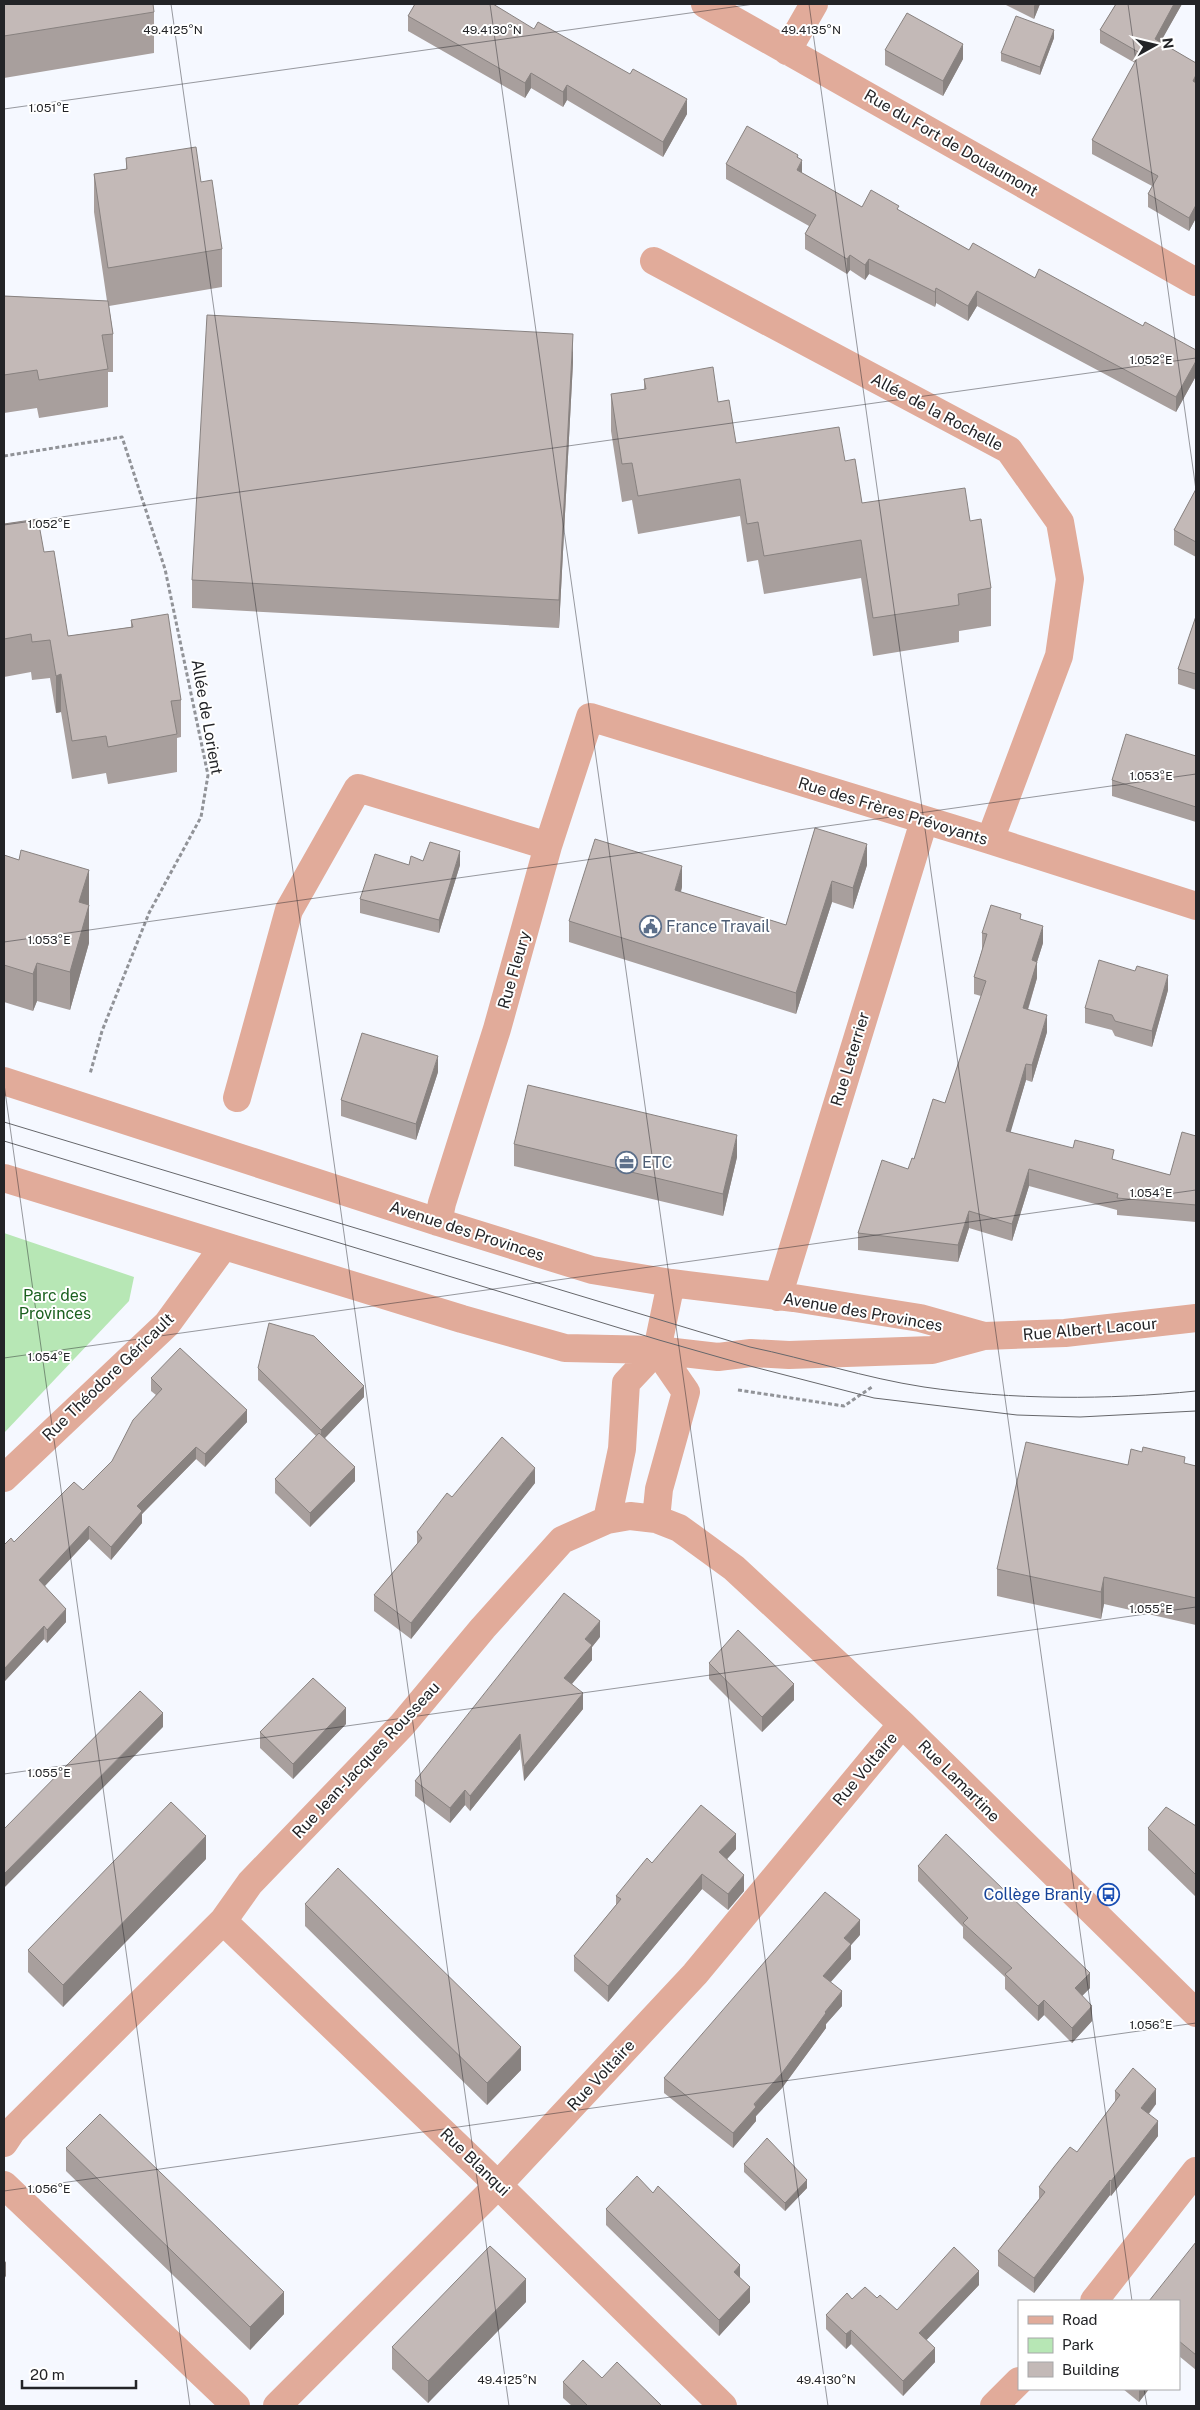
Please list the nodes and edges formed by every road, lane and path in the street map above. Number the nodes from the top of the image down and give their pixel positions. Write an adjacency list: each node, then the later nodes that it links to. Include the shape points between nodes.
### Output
1 (705, 4): 3 (street, Rue du Fort de Douaumont)
2 (814, 4): 3 (street)
3 (788, 51): 5 (street, Rue du Fort de Douaumont)
4 (654, 261): 9 (street, Allée de la Rochelle, via 1009,450 1060,522 1070,579 1060,656)
5 (1196, 282)
6 (4, 456): 14 (path, Allée de Lorient, via 122,437 165,570 208,775 201,817 149,913 102,1031)
7 (590, 717): 8 (street, Rue des Frères Prévoyants); 10 (street, Rue Fleury)
8 (924, 821): 9 (street, Rue des Frères Prévoyants); 19 (street, Rue Leterrier)
9 (990, 840): 11 (street, Rue des Frères Prévoyants)
10 (548, 846): 13 (street, via 358,788 289,910); 16 (street, Rue Fleury)
11 (1196, 906)
12 (4, 1081): 14 (street, Avenue des Provinces)
13 (237, 1098)
14 (80, 1104): 16 (street, Avenue des Provinces)
15 (4, 1178): 17 (street, Avenue des Provinces)
16 (438, 1222): 18 (street, Avenue des Provinces, via 592,1270)
17 (224, 1246): 22 (street, Avenue des Provinces, via 565,1348); 23 (street, Rue Théodore Géricault, via 167,1324)
18 (671, 1283): 19 (street, Avenue des Provinces); 22 (street)
19 (778, 1297): 21 (street, Avenue des Provinces, via 920,1318)
20 (1196, 1318): 21 (street, Rue Albert Lacour, via 1065,1333)
21 (984, 1336): 22 (street, Avenue des Provinces, via 932,1350 789,1355 751,1353 718,1357)
22 (657, 1350): 24 (street, via 686,1392 659,1489); 25 (street, via 626,1383 622,1449)
23 (4, 1478)
24 (656, 1519): 25 (street, Rue Lamartine, via 630,1516); 26 (street, Rue Lamartine, via 679,1528 734,1568)
25 (607, 1520): 27 (street, Rue Jean-Jacques Rousseau, via 562,1540 483,1628 402,1726 250,1883)
26 (902, 1724): 28 (street, Rue Lamartine); 32 (street, Rue Voltaire, via 695,1974)
27 (224, 1921): 29 (street, Rue Jean-Jacques Rousseau, via 12,2131); 32 (street, Rue Blanqui)
28 (1196, 2013)
29 (4, 2143)
30 (1196, 2171): 33 (street)
31 (4, 2185): 35 (street)
32 (498, 2185): 36 (street, Rue Voltaire); 37 (street, Rue Blanqui)
33 (1095, 2300)
34 (1018, 2382): 38 (street)
35 (236, 2406)
36 (277, 2406)
37 (723, 2406)
38 (994, 2406)

